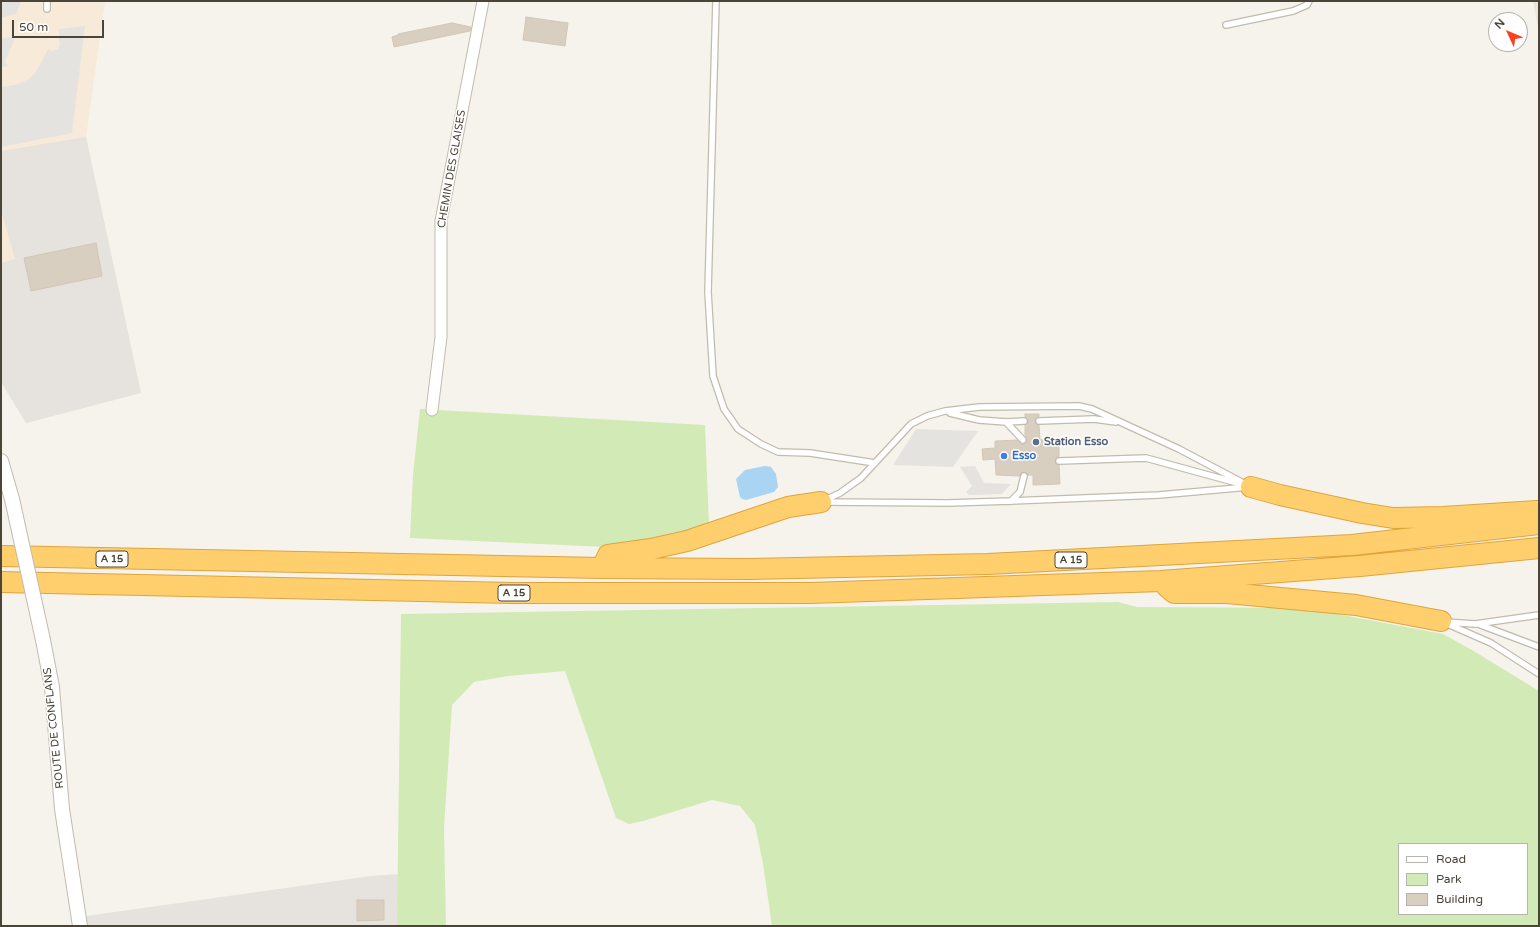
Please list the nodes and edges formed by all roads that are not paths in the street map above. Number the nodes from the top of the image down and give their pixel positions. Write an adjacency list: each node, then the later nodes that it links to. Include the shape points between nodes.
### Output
1 (47, 1): 5 (lane)
2 (484, 1): 7 (street, CHEMIN DES GLAISES, via 441,221 441,337)
3 (716, 1): 16 (lane, via 708,292 714,376 724,409 738,429 778,452 810,453)
4 (1309, 1): 6 (lane, via 1307,5 1293,11)
5 (47, 9)
6 (1226, 25)
7 (432, 410)
8 (945, 412): 11 (lane, via 979,420); 12 (lane, via 979,407 1079,406); 16 (lane, via 927,416 912,424)
9 (1024, 421): 11 (lane)
10 (1039, 421): 12 (lane, via 1094,419)
11 (1006, 422): 13 (lane)
12 (1122, 422): 18 (lane)
13 (1023, 440)
14 (1, 461): 33 (street, ROUTE DE CONFLANS, bridge, via 12,499 52,687 62,809)
15 (1059, 461): 18 (lane, via 1146,458)
16 (875, 463): 20 (lane, via 861,478)
17 (1024, 476): 19 (lane, via 1020,492)
18 (1251, 487): 19 (lane, via 1159,495); 21 (highway, via 1393,518)
19 (1011, 501): 20 (lane)
20 (822, 502): 25 (highway, via 788,507 687,541 608,556)
21 (1539, 511)
22 (1539, 524): 25 (highway, A 15, via 1352,544 988,564 748,569)
23 (1539, 548): 26 (highway, A 15, via 1360,566)
24 (1, 556): 25 (highway, A 15)
25 (602, 568)
26 (1161, 581): 27 (highway, A 15, via 810,593 568,593); 29 (highway, via 1174,593 1227,593 1319,600)
27 (1, 582)
28 (1539, 616): 30 (lane)
29 (1441, 621): 30 (lane); 32 (lane, via 1491,643)
30 (1476, 624): 31 (lane)
31 (1539, 647)
32 (1539, 674)
33 (80, 926)

